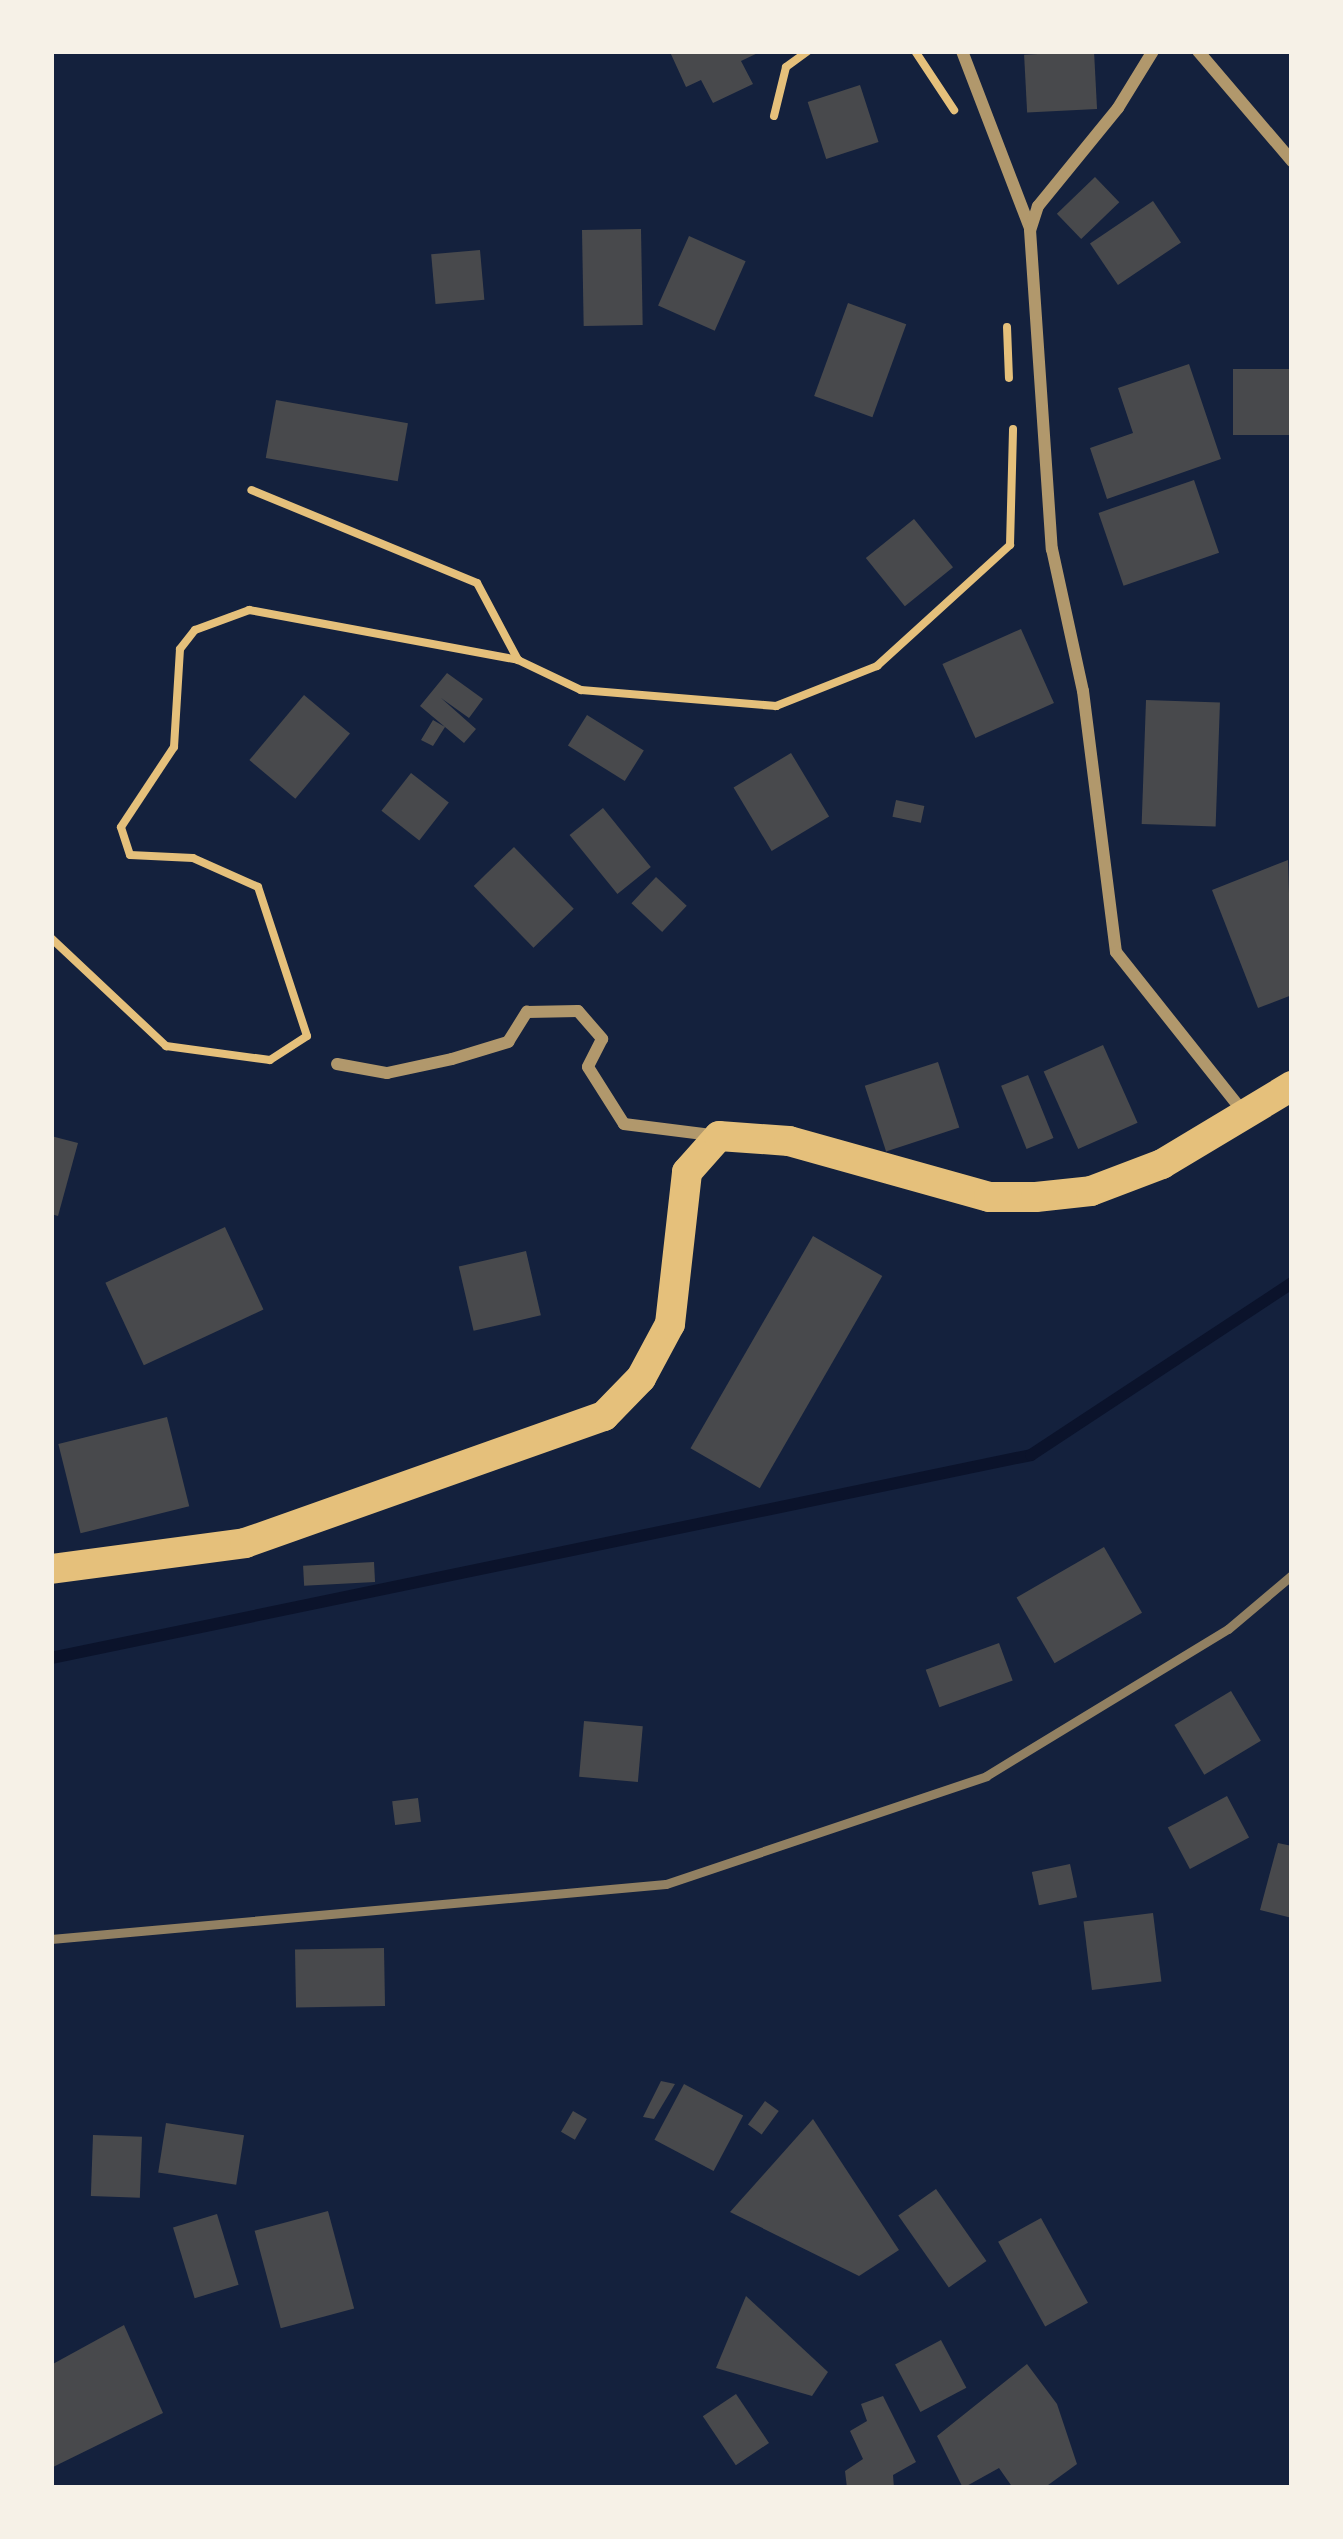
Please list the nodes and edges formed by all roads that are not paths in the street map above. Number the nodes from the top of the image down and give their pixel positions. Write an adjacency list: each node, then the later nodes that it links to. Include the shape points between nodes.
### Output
1 (962, 51): 5 (street)
2 (1153, 51): 5 (street, via 1038,206)
3 (1198, 51): 4 (street)
4 (1292, 161)
5 (1030, 230): 8 (street, via 1052,549 1082,691 1116,952)
6 (337, 1064): 9 (street, via 388,1072 452,1059 508,1042 526,1012 578,1011 602,1040 588,1067 624,1124)
7 (1292, 1086): 8 (main road)
8 (1244, 1114): 9 (main road, via 1162,1164 1091,1191 1036,1197 989,1197 789,1141)
9 (719, 1136): 10 (main road, via 686,1172 670,1324 641,1378 604,1417 244,1543)
10 (51, 1569)

